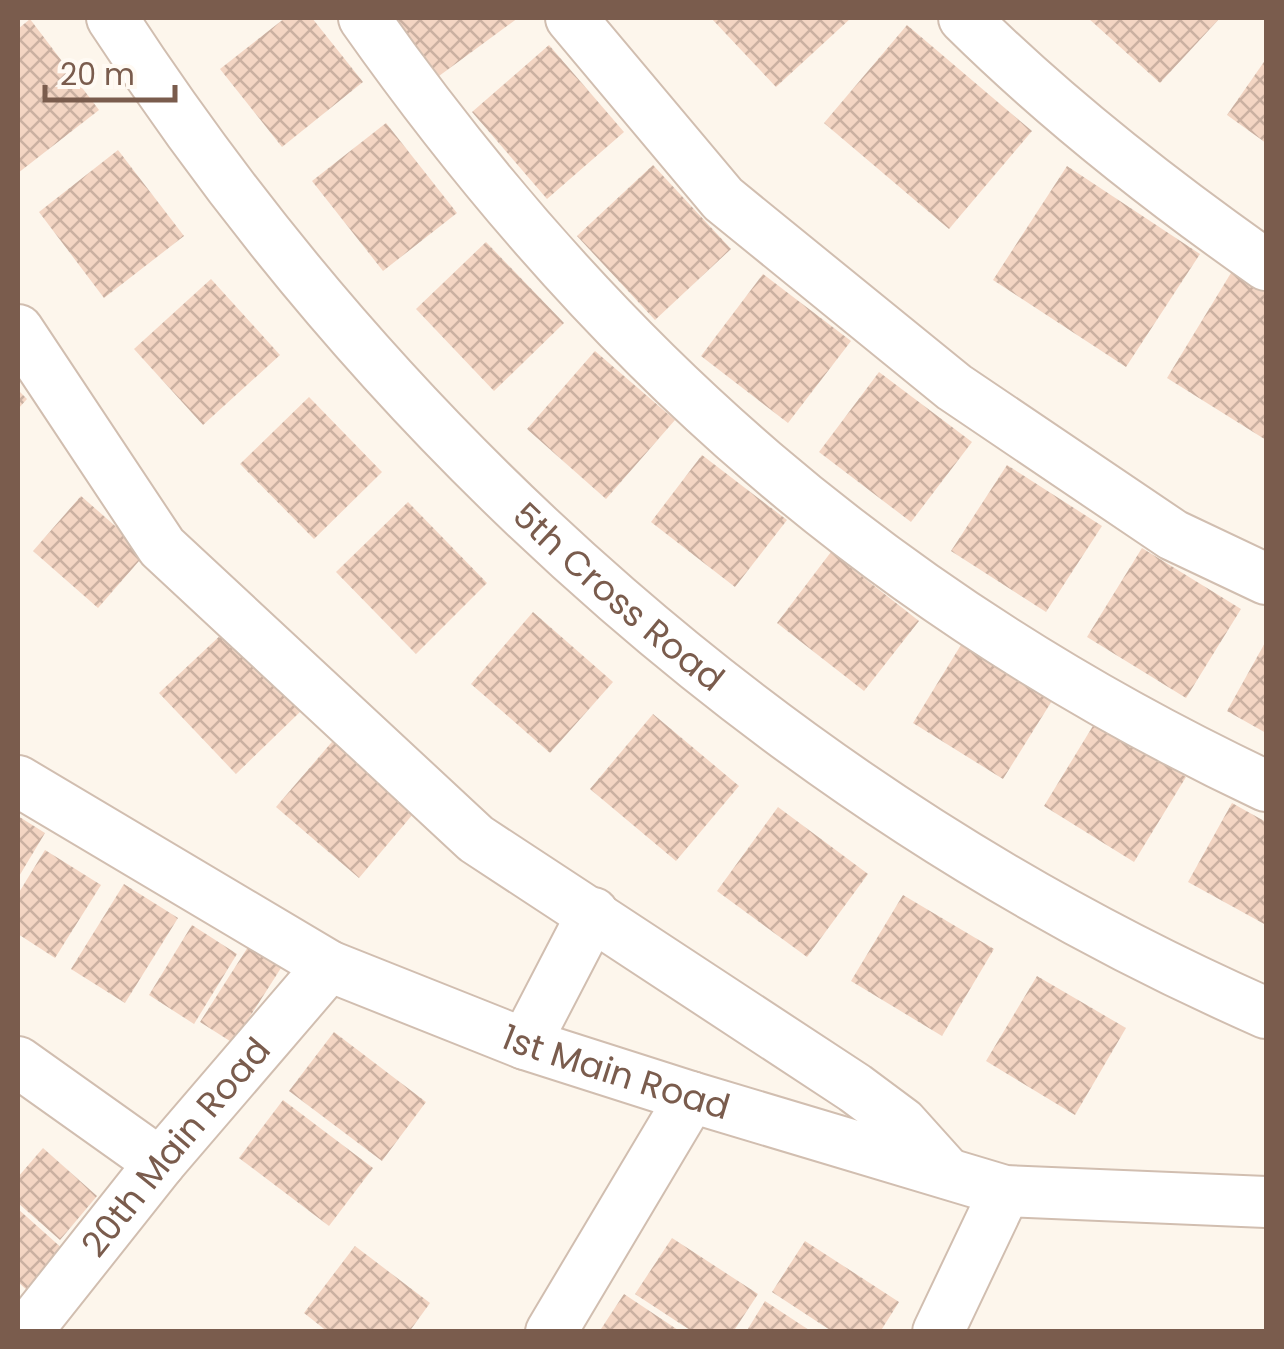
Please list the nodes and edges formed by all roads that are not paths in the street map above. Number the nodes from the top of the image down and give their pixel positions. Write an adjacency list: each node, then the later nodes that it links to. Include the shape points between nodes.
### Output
1 (112, 18): 12 (street, 5th Cross Road, via 305,283 479,472 630,610 881,801 1105,934)
2 (364, 18): 9 (street, via 548,253 732,438 848,533 1000,641)
3 (964, 18): 5 (street, via 1096,140)
4 (593, 26): 7 (street, via 723,199 954,387 1172,535)
5 (1266, 265)
6 (18, 330): 10 (street, via 162,547 476,839)
7 (1266, 579)
8 (18, 781): 11 (street, 1st Main Road)
9 (1266, 786)
10 (593, 914): 13 (street); 17 (street, via 855,1088 902,1123)
11 (329, 966): 13 (street, 1st Main Road); 16 (street, 20th Main Road)
12 (1266, 1013)
13 (525, 1044): 15 (street, 1st Main Road)
14 (18, 1062): 16 (street)
15 (691, 1097): 17 (street, 1st Main Road); 21 (street)
16 (160, 1164): 20 (street, 20th Main Road)
17 (947, 1173): 18 (street, 1st Main Road)
18 (1005, 1190): 19 (street, 1st Main Road); 22 (street)
19 (1266, 1202)
20 (26, 1332)
21 (551, 1332)
22 (938, 1332)

